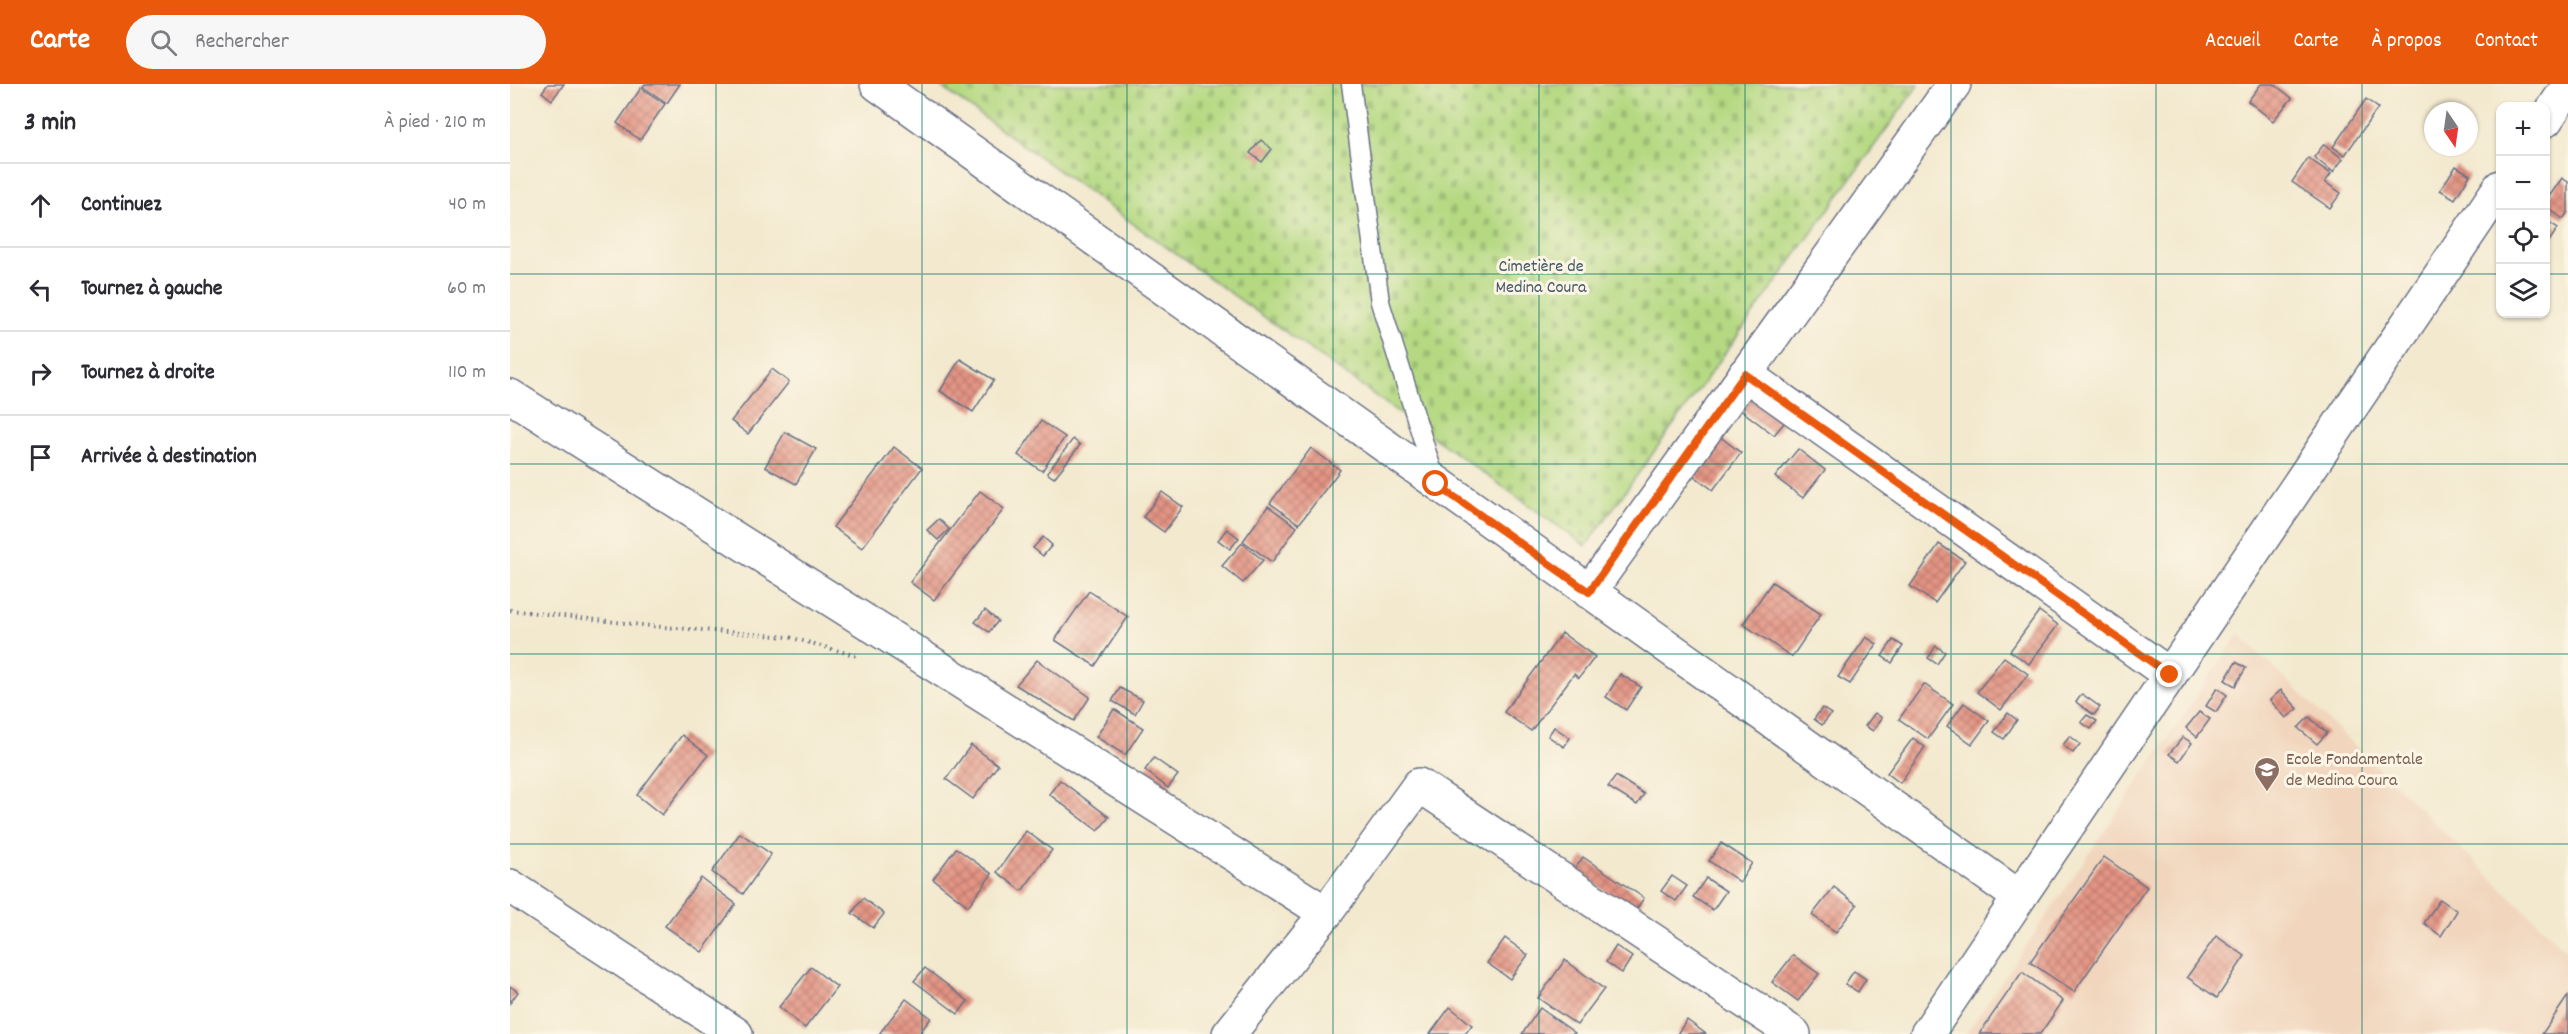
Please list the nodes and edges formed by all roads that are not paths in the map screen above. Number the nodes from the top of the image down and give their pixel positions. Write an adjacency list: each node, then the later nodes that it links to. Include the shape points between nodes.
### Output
1 (877, 84): 9 (street)
2 (1351, 84): 9 (lane, via 1380,302)
3 (1954, 84): 7 (street)
4 (2568, 87): 5 (street)
5 (2550, 114)
6 (2496, 193): 11 (street)
7 (1745, 374): 10 (street); 11 (street)
8 (510, 396): 14 (street)
9 (1436, 484): 10 (street)
10 (1589, 592): 13 (street)
11 (2170, 675): 13 (street)
12 (510, 886): 15 (street)
13 (2019, 897): 18 (street)
14 (1326, 913): 16 (street); 17 (street, via 1419,785)
15 (736, 1034)
16 (1229, 1034)
17 (1794, 1034)
18 (1927, 1034)

